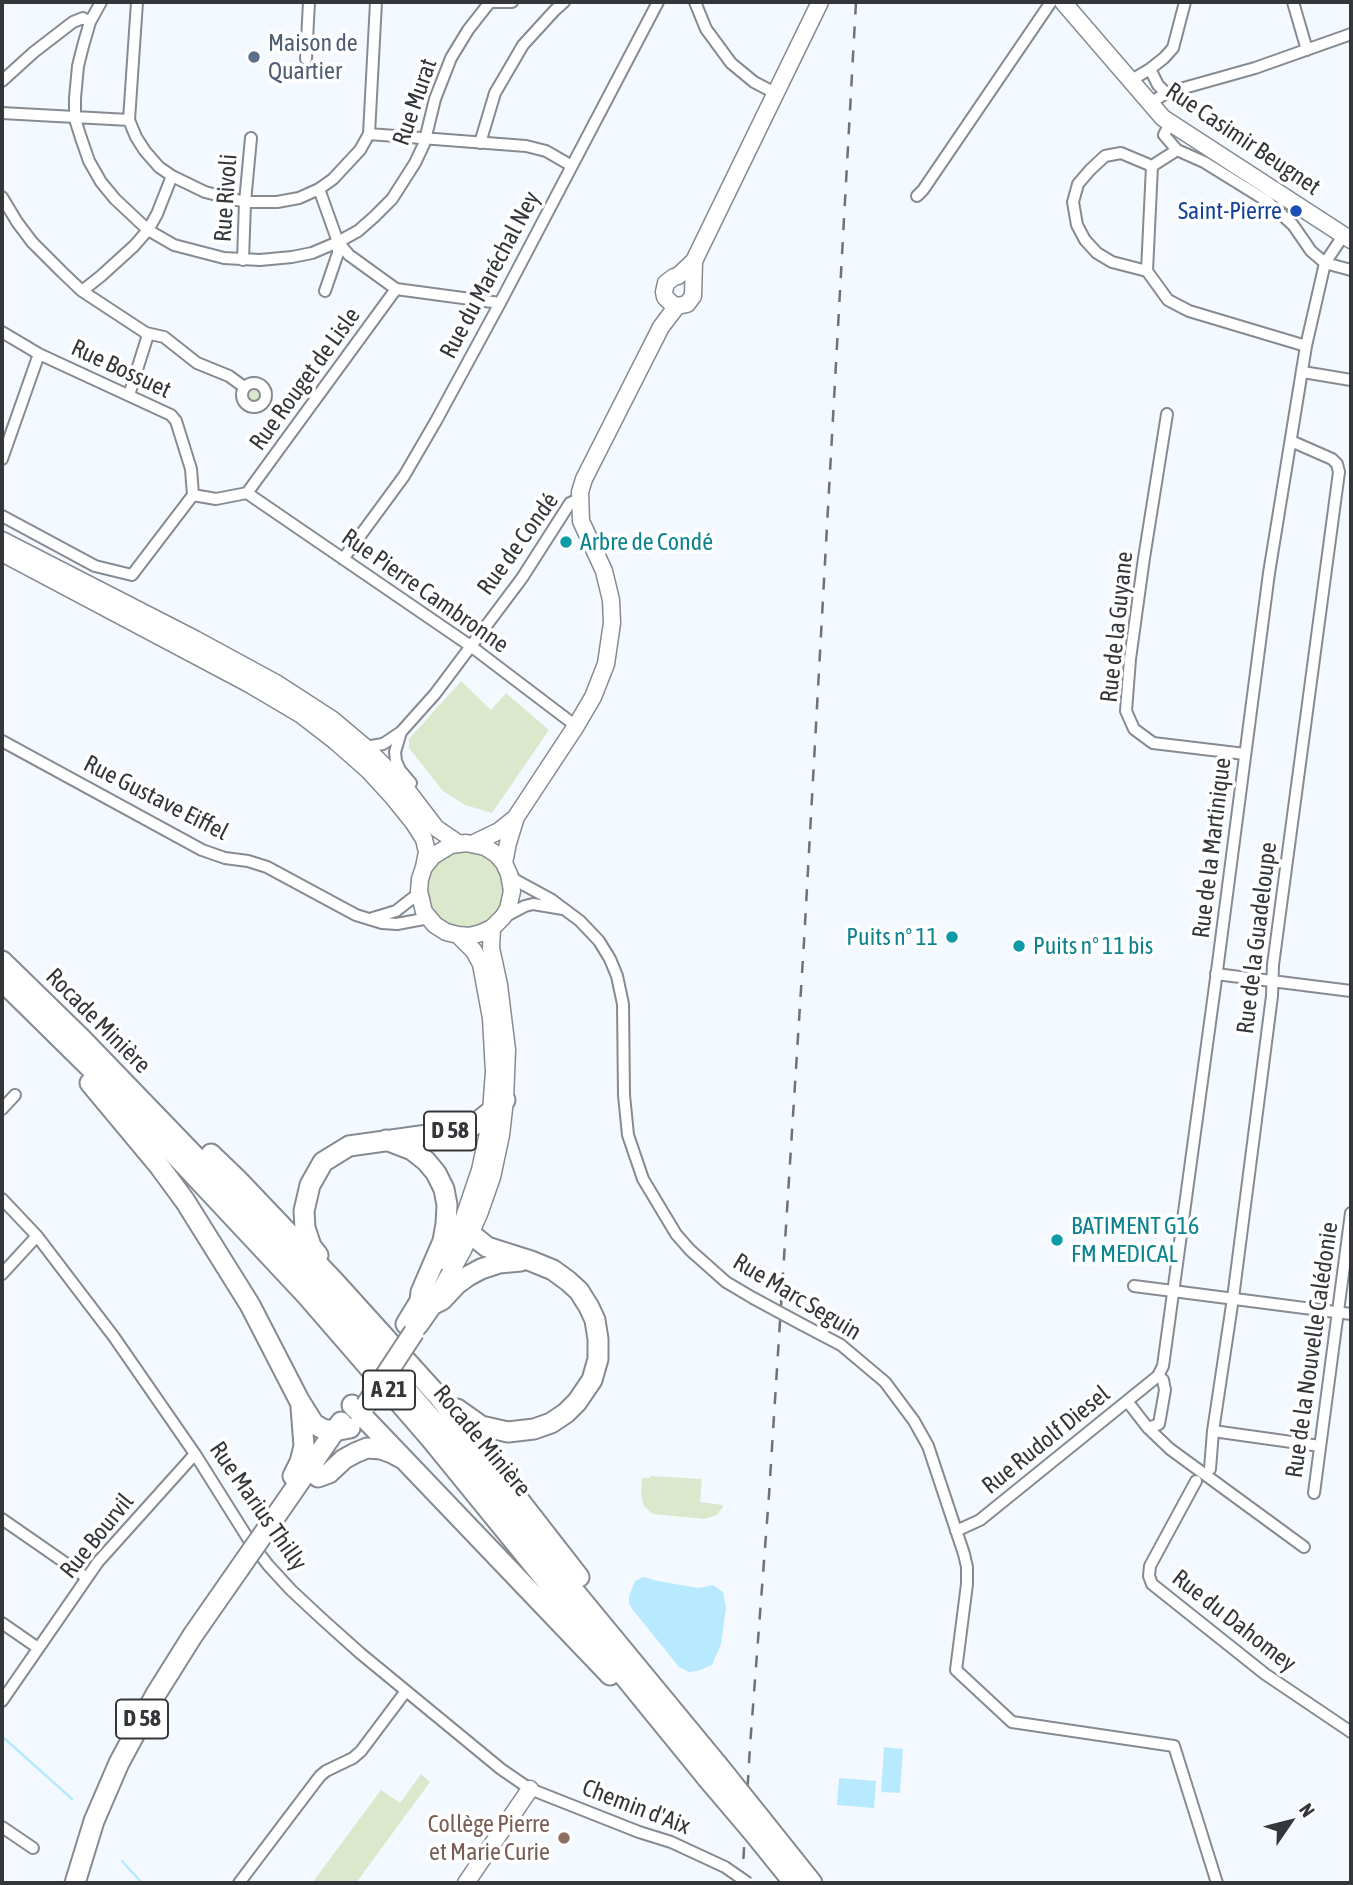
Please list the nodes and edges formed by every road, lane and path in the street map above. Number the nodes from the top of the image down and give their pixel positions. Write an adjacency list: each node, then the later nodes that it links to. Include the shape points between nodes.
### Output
1 (101, 2): 15 (street, Rue Murat)
2 (137, 2): 27 (street)
3 (309, 2): 18 (street)
4 (376, 2): 29 (street)
5 (492, 2): 6 (street); 31 (street, Rue Murat, via 468,30 447,68)
6 (512, 2)
7 (564, 2): 32 (street, via 523,45 495,93)
8 (658, 2): 34 (street, Rue du Maréchal Ney)
9 (695, 2): 22 (street, via 706,29 731,63)
10 (820, 2): 22 (main road)
11 (1051, 2): 38 (street)
12 (1063, 2): 21 (main road, Rue Casimir Beugnet)
13 (1185, 2): 19 (street, via 1172,48)
14 (1293, 2): 17 (street)
15 (90, 22): 20 (street, via 73,22); 26 (street, Rue Murat, via 78,66)
16 (1351, 34): 17 (street)
17 (1307, 50): 23 (street)
18 (306, 59)
19 (1150, 69): 21 (street); 23 (street)
20 (2, 81)
21 (1130, 81): 24 (main road, Rue Casimir Beugnet)
22 (775, 93): 45 (main road)
23 (1166, 93): 24 (street)
24 (1149, 104): 28 (main road, Rue Casimir Beugnet)
25 (2, 113): 26 (street)
26 (75, 118): 27 (street); 41 (street, Rue Murat, via 89,161 102,182)
27 (129, 120): 36 (street, via 145,151)
28 (1170, 123): 33 (street, via 1164,135); 42 (main road, Rue Casimir Beugnet)
29 (369, 134): 31 (street); 37 (street, via 360,150)
30 (251, 138): 40 (street, Rue Rivoli)
31 (426, 139): 32 (street); 43 (street, Rue Murat, via 392,199)
32 (480, 143): 34 (street, via 526,146)
33 (1177, 150): 35 (street); 46 (street, via 1267,201)
34 (572, 166): 54 (street, Rue du Maréchal Ney)
35 (1152, 166): 48 (street); 48 (street, via 1121,153 1105,156 1079,184 1073,202 1077,225 1097,253)
36 (172, 176): 40 (street, via 205,192); 41 (street)
37 (319, 189): 40 (street, via 288,200); 43 (street)
38 (916, 196)
39 (2, 197): 52 (street, via 32,242)
40 (245, 202): 44 (street, Rue Rivoli)
41 (148, 230): 44 (street, Rue Murat, via 174,245); 52 (street)
42 (1347, 238): 46 (street, Rue de la Martinique)
43 (338, 242): 44 (street, Rue Murat, via 292,257); 51 (street, via 349,256); 53 (street)
44 (243, 260)
45 (694, 261): 49 (main road); 50 (main road)
46 (1325, 263): 47 (street); 58 (street, Rue de la Martinique)
47 (1351, 270)
48 (1147, 271): 58 (street, via 1168,300 1188,311)
49 (678, 276): 50 (main road); 55 (main road, via 666,283 664,292)
50 (693, 286): 55 (main road, via 687,304)
51 (396, 289): 54 (street); 68 (street, Rue Rouget de Lisle)
52 (82, 291): 57 (street)
53 (325, 291)
54 (500, 303): 74 (street, Rue du Maréchal Ney, via 404,476)
55 (672, 303): 70 (main road, Rue de Condé, via 584,478)
56 (2, 332): 59 (street, Rue Bossuet)
57 (146, 333): 62 (street, via 164,337 197,363); 63 (street)
58 (1306, 346): 60 (street, Rue de la Martinique)
59 (39, 354): 63 (street, Rue Bossuet); 65 (street)
60 (1303, 372): 61 (street); 66 (street, Rue de la Martinique)
61 (1351, 380)
62 (244, 387)
63 (129, 395): 69 (street, Rue Bossuet, via 176,421 191,469)
64 (1167, 414): 80 (street, Rue de la Guyane, via 1126,711 1134,729 1153,743)
65 (5, 440): 67 (street)
66 (1291, 441): 80 (street, Rue de la Martinique); 94 (street, Rue de la Guadeloupe, via 1332,459 1339,472)
67 (2, 459)
68 (247, 494): 69 (street, via 216,499); 74 (street, Rue Pierre Cambronne)
69 (193, 495): 71 (street, via 132,575 95,566)
70 (579, 499): 75 (street, Rue de Condé, via 570,503); 76 (main road, via 581,521 604,571 612,623 604,672)
71 (2, 516)
72 (2, 540): 79 (main road, via 276,683)
73 (2, 554): 84 (main road, via 300,714 392,796 424,839)
74 (343, 559): 75 (street, Rue Pierre Cambronne)
75 (472, 647): 76 (street, Rue Pierre Cambronne); 77 (street, Rue de Condé)
76 (576, 726): 82 (main road)
77 (401, 732): 79 (street, Rue de Condé, via 383,744); 81 (street, via 396,761 416,790)
78 (2, 741): 89 (street, Rue Gustave Eiffel, via 202,850 267,867)
79 (365, 747): 81 (main road)
80 (1245, 754): 93 (street, Rue de la Martinique)
81 (423, 810): 83 (main road, via 436,828)
82 (516, 817): 83 (main road, via 499,831); 85 (main road)
83 (466, 843): 84 (main road, via 445,848); 85 (main road, via 485,847)
84 (425, 867): 86 (main road)
85 (507, 868): 87 (street, Rue Marc Seguin, via 517,881); 90 (main road, via 511,900)
86 (419, 893): 88 (main road); 89 (street, via 396,911)
87 (563, 909): 90 (street, via 533,904); 132 (street, Rue Marc Seguin, bridge, via 599,941 617,976 624,1012 628,1135 643,1180 676,1234 726,1282 841,1345 885,1382 928,1446)
88 (429, 918): 89 (street, Rue Gustave Eiffel, via 397,924); 91 (main road)
89 (370, 919)
90 (498, 922): 91 (main road, via 481,933); 100 (main road, D 58, via 491,948 505,1020)
91 (458, 936): 102 (main road, D 58, via 478,957 488,995 494,1072)
92 (2, 961): 98 (highway, Rocade Minière / A 21)
93 (1216, 974): 94 (street); 112 (street, Rue de la Martinique)
94 (1272, 980): 96 (street); 113 (street, Rue de la Guadeloupe)
95 (2, 981): 97 (highway, Rocade Minière / A 21)
96 (1351, 991)
97 (47, 1024): 119 (highway, via 50,1039 185,1201 250,1305); 143 (highway, Rocade Minière / A 21, via 316,1306)
98 (82, 1039): 110 (highway, via 237,1178); 141 (highway, Rocade Minière / A 21, via 319,1289)
99 (15, 1095): 101 (street)
100 (505, 1100): 102 (highway, D 58); 106 (main road, D 58, via 492,1177)
101 (2, 1109)
102 (490, 1113): 103 (highway, D 58, via 463,1130); 106 (main road, D 58)
103 (386, 1139): 110 (highway, via 336,1153 323,1162 310,1185 305,1228); 114 (highway, via 426,1161 444,1189 443,1241 421,1292)
104 (2, 1199): 107 (street, Rue Marius Thilly)
105 (1351, 1213): 115 (street, Rue de la Nouvelle Calédonie)
106 (466, 1231): 108 (highway, via 487,1247); 114 (main road, D 58)
107 (37, 1236): 109 (street); 125 (street, Rue Marius Thilly)
108 (531, 1261): 114 (highway, via 481,1269 442,1300); 118 (highway, via 553,1270 579,1291 595,1320 598,1359 592,1380 577,1402 551,1423 508,1432 481,1426)
109 (2, 1274)
110 (335, 1282): 118 (highway)
111 (1134, 1286): 112 (street)
112 (1173, 1291): 113 (street); 117 (street, Rue de la Martinique)
113 (1233, 1298): 115 (street); 123 (street, Rue de la Guadeloupe)
114 (426, 1303): 121 (highway, D 58, bridge)
115 (1337, 1312): 116 (street); 124 (street, Rue de la Nouvelle Calédonie)
116 (1351, 1314)
117 (1158, 1376): 120 (street, Rue Rudolf Diesel); 122 (street, Rue de la Martinique, via 1165,1390 1159,1424)
118 (439, 1397): 141 (highway, via 688,1720)
119 (299, 1400): 121 (highway, via 314,1424 323,1429); 133 (highway, via 304,1446)
120 (1127, 1401): 122 (street); 132 (street, Rue Rudolf Diesel, via 976,1523)
121 (353, 1413): 126 (highway); 128 (highway, D 58); 133 (highway, D 58)
122 (1148, 1428): 134 (street)
123 (1213, 1431): 124 (street); 127 (street, Rue de la Guadeloupe)
124 (1320, 1446): 130 (street, Rue de la Nouvelle Calédonie)
125 (195, 1454): 136 (street, Rue Bourvil); 139 (street, Rue Marius Thilly, via 268,1565 359,1653)
126 (410, 1464): 128 (highway, via 392,1452 367,1448); 143 (highway)
127 (1210, 1469)
128 (318, 1477): 133 (highway, D 58)
129 (1196, 1481): 142 (street, Rue du Dahomey, via 1150,1566 1152,1584 1265,1674)
130 (1314, 1493)
131 (2, 1519): 136 (street)
132 (956, 1531): 155 (street, Rue Marc Seguin, via 967,1584 956,1670 1013,1722 1174,1746)
133 (268, 1539): 135 (highway, D 58)
134 (1304, 1547)
135 (245, 1572): 148 (highway, D 58, via 193,1635 156,1694 94,1821); 149 (highway, D 58, via 165,1701 130,1770)
136 (87, 1578): 138 (street, Rue Bourvil)
137 (2, 1623): 138 (street)
138 (38, 1648): 140 (street, Rue Bourvil)
139 (406, 1690): 144 (street, Rue Marius Thilly); 150 (street, via 361,1751 320,1776)
140 (2, 1701)
141 (690, 1730): 143 (highway, Rocade Minière / A 21)
142 (1351, 1731)
143 (712, 1771): 145 (highway, Rocade Minière / A 21, bridge)
144 (530, 1789): 151 (main road); 152 (street, Chemin d'Aix, bridge, via 699,1853)
145 (756, 1825): 153 (highway, Rocade Minière / A 21); 154 (highway, Rocade Minière / A 21)
146 (2, 1827): 147 (street)
147 (33, 1848)
148 (75, 1883)
149 (87, 1883)
150 (239, 1883)
151 (466, 1883)
152 (748, 1883)
153 (794, 1883)
154 (812, 1883)
155 (1217, 1883)

